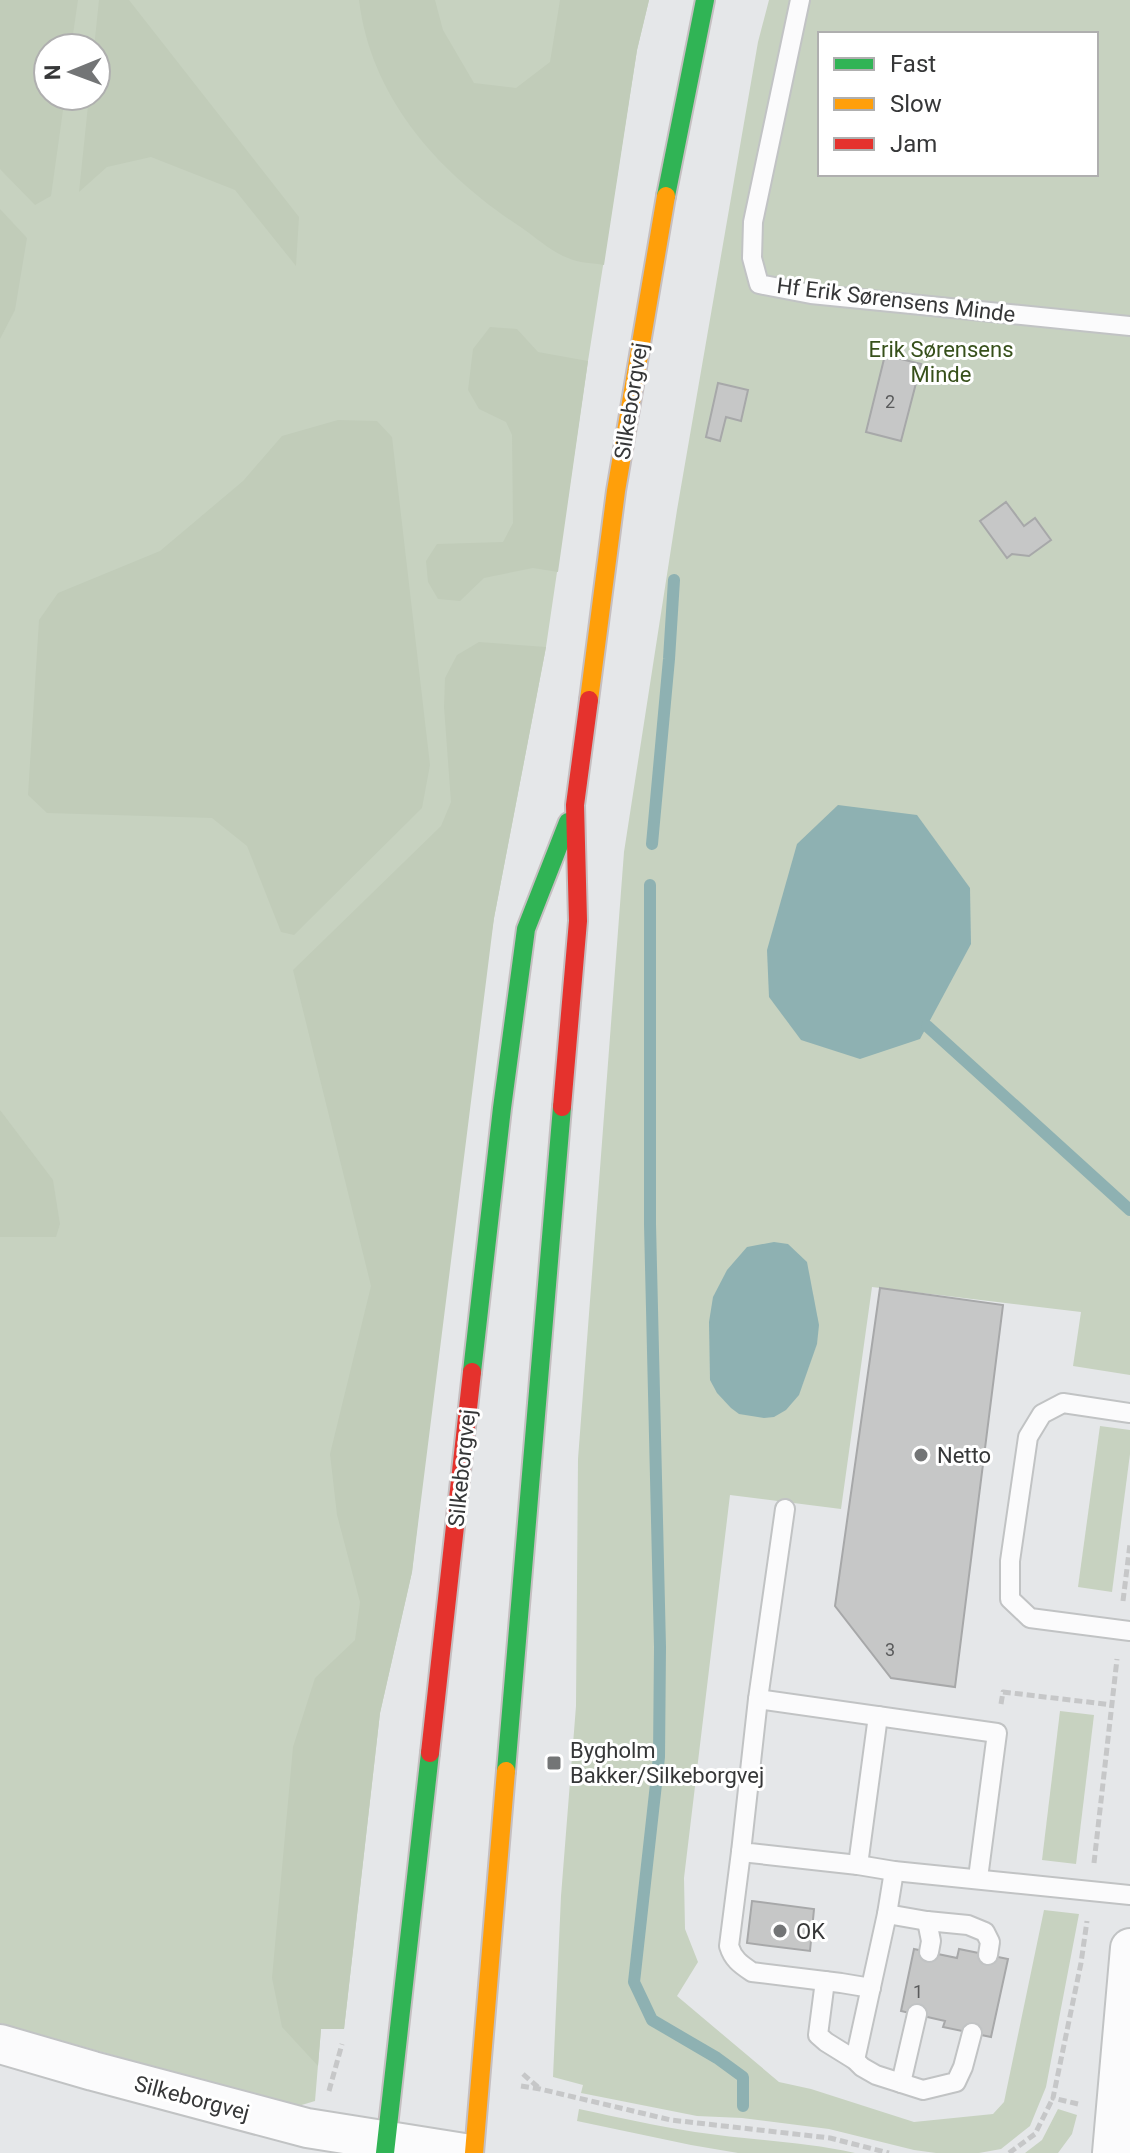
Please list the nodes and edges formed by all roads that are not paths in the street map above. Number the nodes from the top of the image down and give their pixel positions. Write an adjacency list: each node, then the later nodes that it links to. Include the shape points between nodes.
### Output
1 (705, 0): 4 (main road, Silkeborgvej, via 616,491)
2 (800, 0): 3 (lane, Hf Erik Sørensens Minde, via 753,222 752,258 759,284 811,294)
3 (1130, 326)
4 (575, 805): 27 (main road, Silkeborgvej, via 526,929); 29 (main road, Silkeborgvej, via 578,921)
5 (1130, 1413): 7 (lane, via 1063,1403 1042,1414 1028,1437 1010,1561 1010,1599 1030,1618)
6 (785, 1509): 8 (lane)
7 (1125, 1630)
8 (758, 1699): 9 (lane); 10 (lane)
9 (878, 1716): 11 (lane); 13 (lane, via 997,1733)
10 (741, 1852): 11 (lane); 20 (lane, via 732,1956 752,1972)
11 (858, 1865): 12 (lane)
12 (894, 1871): 13 (lane); 15 (lane)
13 (978, 1878): 14 (lane)
14 (1130, 1895)
15 (887, 1914): 16 (lane); 21 (lane)
16 (927, 1921): 18 (lane); 19 (lane, via 985,1932)
17 (1130, 1948): 30 (street)
18 (929, 1952)
19 (988, 1955)
20 (825, 1981): 21 (lane); 25 (lane, via 818,2035)
21 (871, 1988): 25 (lane)
22 (917, 2014): 26 (lane)
23 (972, 2033): 26 (lane, via 956,2082 923,2090)
24 (0, 2044): 27 (street, Silkeborgvej)
25 (855, 2060): 26 (lane, via 876,2075)
26 (901, 2083)
27 (386, 2147): 28 (street, Silkeborgvej)
28 (464, 2153)
29 (474, 2153)
30 (1112, 2153)

